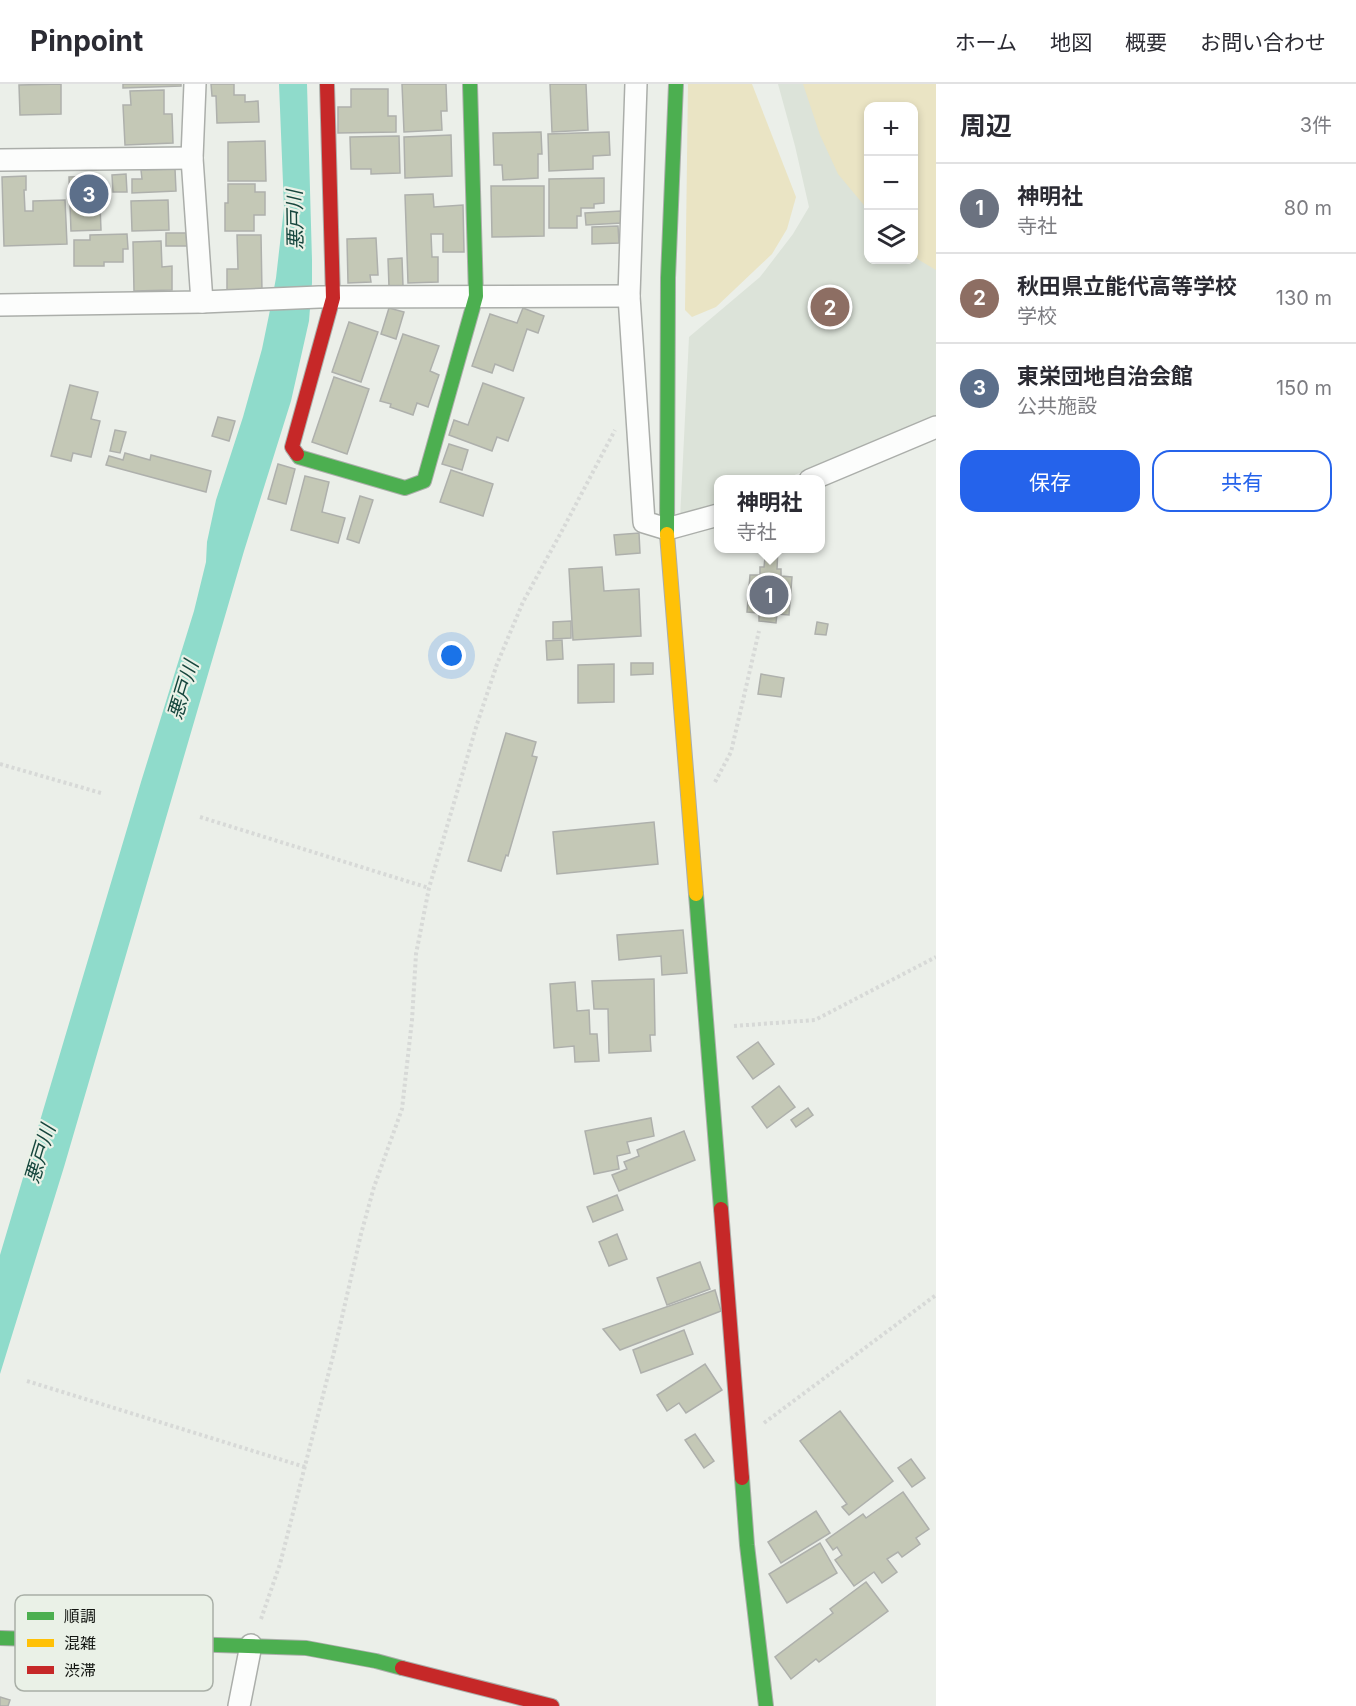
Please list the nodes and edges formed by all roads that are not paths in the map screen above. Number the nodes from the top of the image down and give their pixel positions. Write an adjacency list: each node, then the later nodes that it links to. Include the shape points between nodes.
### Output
1 (195, 84): 6 (street)
2 (327, 84): 10 (street)
3 (471, 84): 8 (street)
4 (636, 84): 9 (street)
5 (676, 84): 16 (street, via 668,278)
6 (192, 158): 7 (street); 11 (street)
7 (0, 160)
8 (476, 296): 9 (street); 10 (street); 10 (street, via 424,481 405,488 299,457 292,447)
9 (629, 296): 16 (street, via 644,522)
10 (326, 297): 11 (street)
11 (201, 302): 12 (street)
12 (0, 305)
13 (936, 427): 14 (street)
14 (822, 475)
15 (714, 516): 16 (street)
16 (666, 530): 23 (street, via 747,1545)
17 (0, 1638): 18 (street)
18 (15, 1638)
19 (213, 1644): 20 (street)
20 (251, 1645): 21 (street); 22 (street, via 306,1648 376,1661)
21 (240, 1706)
22 (552, 1706)
23 (766, 1706)

